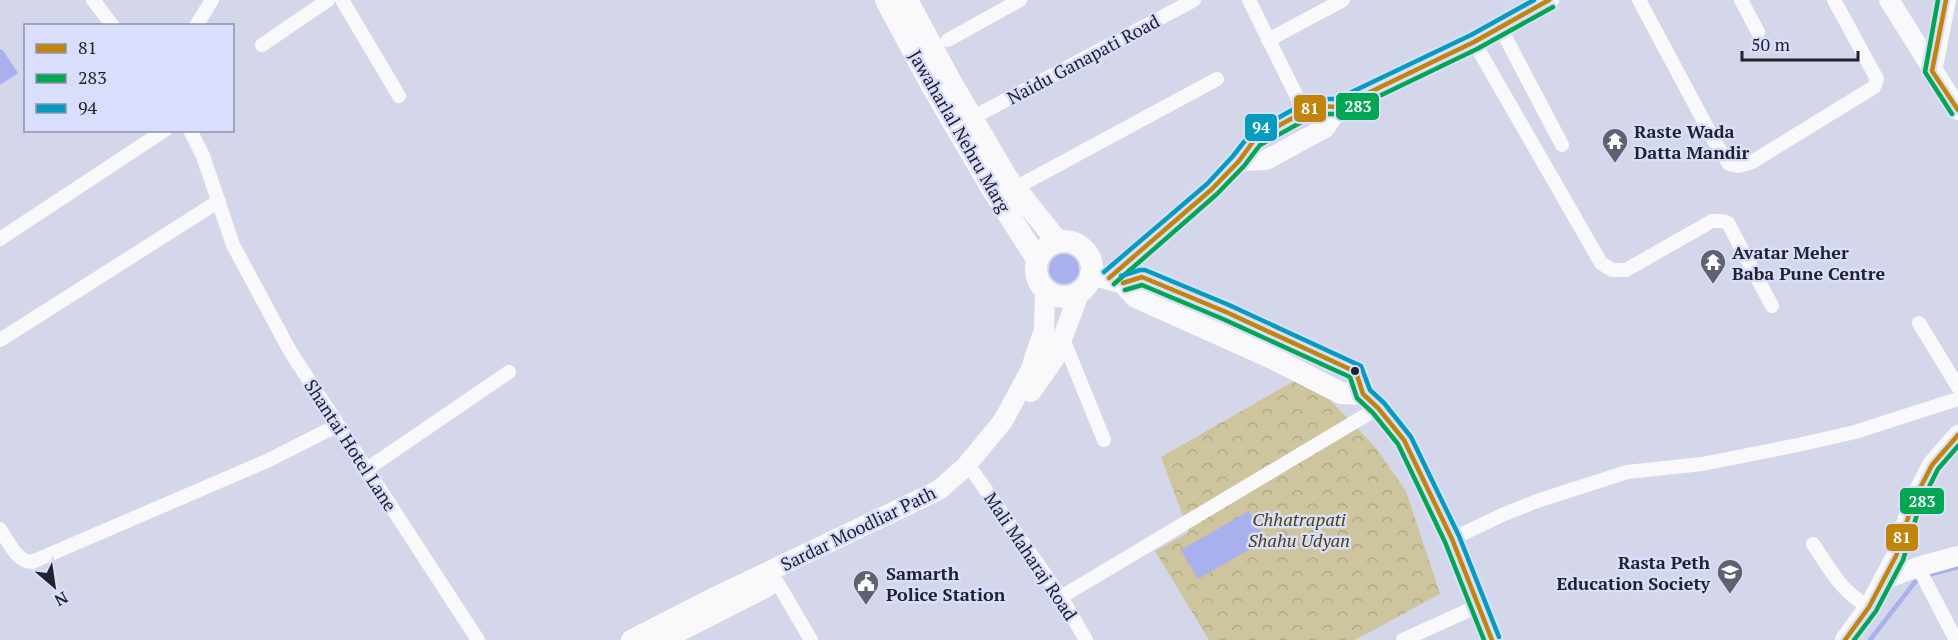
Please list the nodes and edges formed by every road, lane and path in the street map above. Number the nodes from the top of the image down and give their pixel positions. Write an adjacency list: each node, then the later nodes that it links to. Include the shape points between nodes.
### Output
1 (93, 0): 17 (street)
2 (212, 0): 18 (street)
3 (328, 0): 24 (street)
4 (342, 0): 27 (street)
5 (886, 0): 40 (main road, Jawaharlal Nehru Marg, via 932,86)
6 (906, 0): 31 (main road, Jawaharlal Nehru Marg)
7 (1020, 0): 21 (street)
8 (1194, 0): 31 (street, Naidu Ganapati Road)
9 (1249, 0): 22 (street)
10 (1343, 0): 22 (street)
11 (1549, 0): 19 (street, Sardar Moodliar Path)
12 (1639, 0): 14 (street, via 1716,144 1729,164 1738,166 1752,162 1874,87 1877,79)
13 (1741, 0): 20 (street)
14 (1834, 0)
15 (1889, 0): 25 (street)
16 (1946, 0): 25 (street)
17 (111, 24)
18 (197, 24)
19 (1500, 27): 23 (street, Sardar Moodliar Path); 34 (street)
20 (1758, 32)
21 (948, 40)
22 (1268, 40): 30 (street)
23 (1474, 42): 28 (street, Sardar Moodliar Path); 43 (street, via 1601,263 1612,270 1626,270 1712,221 1722,221 1728,223)
24 (262, 45)
25 (1932, 71): 29 (street)
26 (1217, 79): 36 (street)
27 (399, 96)
28 (1339, 106): 30 (street, Sardar Moodliar Path, via 1314,106); 35 (street, Sardar Moodliar Path, via 1325,128 1266,160)
29 (1958, 110)
30 (1304, 111): 35 (street, Sardar Moodliar Path, via 1255,139)
31 (972, 118): 36 (main road, Jawaharlal Nehru Marg)
32 (162, 132): 38 (street)
33 (191, 132): 37 (street)
34 (1562, 145)
35 (1239, 161): 41 (street, Sardar Moodliar Path, via 1212,189)
36 (1015, 188): 39 (main road, Jawaharlal Nehru Marg)
37 (219, 201): 46 (street); 52 (street, Shantai Hotel Lane, via 232,245 290,351)
38 (0, 239)
39 (1058, 242): 40 (main road, via 1048,246); 41 (main road, via 1074,243 1083,249)
40 (1037, 259): 42 (main road, via 1037,275)
41 (1101, 282): 42 (main road, via 1070,296); 45 (street, Sardar Moodliar Path); 51 (main road, via 1341,393)
42 (1045, 289): 48 (street, Sardar Moodliar Path)
43 (1772, 306)
44 (1919, 323): 49 (street)
45 (1063, 339): 48 (street, Sardar Moodliar Path, via 1055,358); 54 (street)
46 (0, 340)
47 (509, 372): 55 (street)
48 (1037, 373): 56 (street, Sardar Moodliar Path, via 1009,427); 68 (street, Sardar Moodliar Path, via 965,467 939,490)
49 (1958, 387)
50 (1958, 399): 58 (street, via 1856,432 1798,445 1702,464 1627,472 1537,501)
51 (1371, 401): 58 (main road, via 1404,440); 64 (street)
52 (338, 425): 55 (street, Shantai Hotel Lane); 57 (street, via 269,460 32,562 19,556)
53 (1958, 435): 62 (street, via 1932,465)
54 (1104, 440)
55 (367, 469): 67 (street, Shantai Hotel Lane)
56 (974, 473): 63 (street, Sardar Moodliar Path, via 933,502); 64 (street, Mali Maharaj Road)
57 (0, 529)
58 (1452, 539): 66 (main road)
59 (1813, 544): 65 (street, via 1840,584)
60 (1958, 556): 61 (street)
61 (1923, 576): 62 (street); 75 (street)
62 (1883, 580): 65 (street)
63 (777, 582): 69 (street, Sardar Moodliar Path); 70 (street)
64 (1061, 597): 71 (street, Mali Maharaj Road)
65 (1869, 607): 74 (street)
66 (1466, 612): 72 (street); 73 (main road)
67 (478, 640)
68 (631, 640)
69 (663, 640)
70 (811, 640)
71 (1086, 640)
72 (1404, 640)
73 (1492, 640)
74 (1845, 640)
75 (1956, 640)

